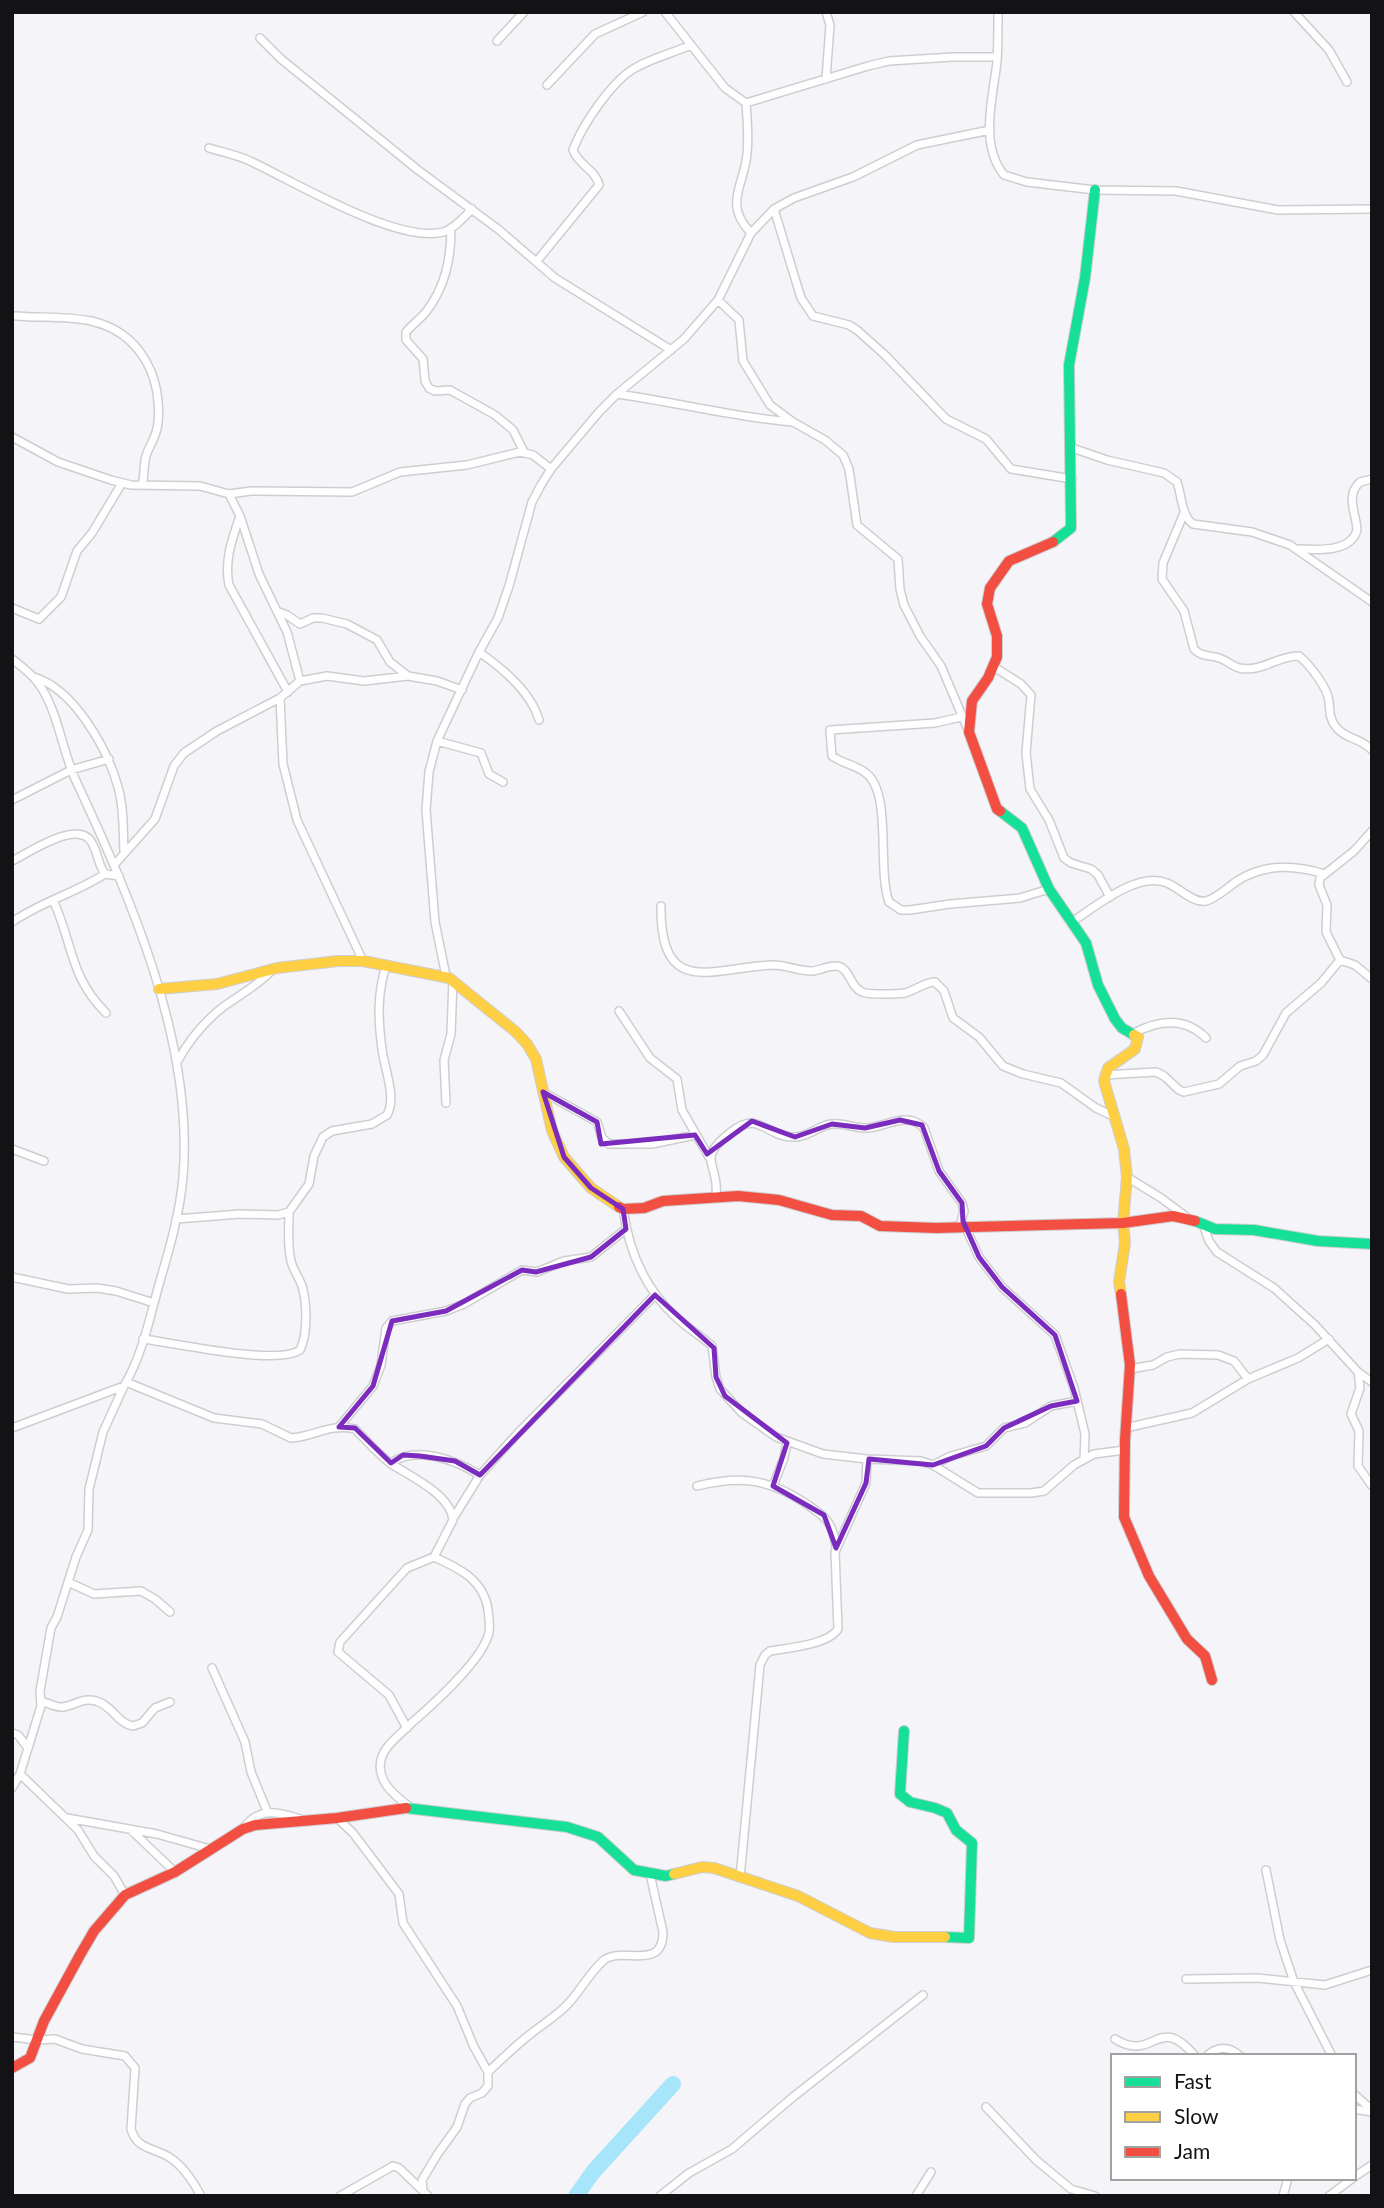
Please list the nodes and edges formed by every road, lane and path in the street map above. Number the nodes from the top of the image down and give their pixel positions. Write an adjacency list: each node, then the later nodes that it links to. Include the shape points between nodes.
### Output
1 (524, 12): 8 (street)
2 (643, 12): 13 (street, via 595,34)
3 (665, 12): 9 (street)
4 (826, 12): 11 (street, via 830,25)
5 (998, 12): 10 (street)
6 (1294, 12): 12 (street, via 1329,50)
7 (260, 38): 18 (street, via 418,170)
8 (497, 41)
9 (691, 45): 14 (street, via 725,88); 23 (street, via 636,67 602,101 573,150 599,185)
10 (997, 57): 11 (street, via 901,60); 15 (street)
11 (826, 79): 14 (street)
12 (1347, 82)
13 (547, 85)
14 (746, 103): 22 (street, via 747,152 736,206 737,216)
15 (990, 130): 17 (street, via 995,160 1004,175); 19 (street, via 917,145)
16 (209, 148): 21 (street, via 245,159 400,229 439,233)
17 (1096, 190): 20 (street, via 1176,191 1278,211); 30 (street, via 1069,365)
18 (472, 209): 21 (street); 23 (street)
19 (774, 209): 22 (street); 33 (street, via 801,298 813,316 857,330 946,418 986,439 1011,469)
20 (1372, 209)
21 (451, 228): 31 (street, via 450,258 442,285 428,310 406,332 406,341 423,359 429,388 450,390 495,415 513,430)
22 (751, 233): 24 (street)
23 (537, 261): 26 (street, via 563,284)
24 (718, 300): 26 (street); 28 (street, via 739,320 746,370 770,405)
25 (16, 316): 36 (street, via 100,324 128,340 145,357 156,387 158,422 146,455)
26 (671, 350): 27 (street)
27 (617, 394): 28 (street); 32 (street)
28 (793, 422): 53 (street, via 842,455 849,469 857,525 898,559 904,605 941,667)
29 (12, 437): 35 (street, via 58,462)
30 (1072, 448): 33 (street); 38 (street, via 1164,472 1177,482)
31 (524, 452): 32 (street); 37 (street, via 467,465 412,469 352,492)
32 (551, 469): 44 (street, via 532,502 498,618)
33 (1072, 479): 46 (street, via 1068,532 1009,561 990,588 987,604 998,644)
34 (1372, 479): 40 (street, via 1360,482 1353,494 1357,530 1351,541 1324,549)
35 (122, 483): 36 (street); 42 (street, via 77,551 59,600 41,619)
36 (142, 485): 37 (street, via 200,486)
37 (229, 494): 39 (street)
38 (1184, 513): 40 (street, via 1200,526 1252,532); 57 (street, via 1163,563 1162,579 1184,611 1197,653 1249,668 1299,656 1326,692 1335,727)
39 (240, 516): 43 (street, via 259,574); 51 (street, via 228,553 229,585)
40 (1296, 548): 41 (street)
41 (1372, 603)
42 (12, 608)
43 (279, 612): 47 (street, via 302,624 313,618 346,624 377,640 388,659); 49 (street)
44 (479, 652): 50 (street); 54 (street, via 524,694)
45 (12, 659): 48 (street)
46 (994, 667): 55 (street, via 972,701); 70 (street, via 1031,695 1028,780 1059,848 1067,861 1098,875)
47 (408, 676): 49 (street, via 373,681 327,676); 50 (street)
48 (34, 677): 58 (street, via 50,683 67,698); 59 (street)
49 (300, 681): 51 (street)
50 (462, 690): 56 (street)
51 (288, 692): 52 (street)
52 (280, 698): 63 (street, via 184,753 174,766 155,819); 76 (street, via 283,764 297,820)
53 (961, 717): 55 (street); 69 (street, via 830,730 832,756 868,774 880,796 889,902 910,910 1020,898)
54 (539, 720)
55 (969, 732): 69 (street, via 998,809 1022,828)
56 (437, 741): 60 (street, via 481,753 489,774); 79 (street, via 426,810 437,935)
57 (1372, 750)
58 (108, 759): 59 (street); 63 (street, via 121,802)
59 (71, 770): 61 (street); 65 (street)
60 (503, 782)
61 (12, 800)
62 (1372, 831): 67 (street)
63 (124, 852): 65 (street)
64 (12, 861): 66 (street, via 77,832 93,844)
65 (115, 864): 68 (street)
66 (105, 874): 68 (street); 71 (street)
67 (1325, 874): 70 (street, via 1292,865 1260,870 1205,901 1155,880); 75 (street, via 1319,881 1327,905 1325,928)
68 (119, 876): 81 (street)
69 (1049, 889): 74 (street)
70 (1110, 897): 74 (street)
71 (53, 900): 73 (street); 83 (street, via 79,976)
72 (661, 906): 90 (street, via 668,951 687,971 721,973 772,965 809,971 838,966 867,993 905,993 935,982 944,991 953,1018 979,1037 1003,1066 1061,1083)
73 (12, 922)
74 (1072, 922): 84 (street, via 1089,951 1098,985 1115,1019)
75 (1340, 960): 80 (street); 87 (street, via 1286,1013 1258,1059 1240,1066 1219,1084 1184,1093 1156,1072)
76 (363, 961): 77 (street); 78 (street)
77 (386, 966): 79 (street); 98 (street, via 378,994 390,1111 372,1124 323,1137 309,1184)
78 (272, 970): 81 (street, via 217,984); 86 (street, via 209,1019)
79 (449, 978): 88 (street, via 527,1044 536,1059); 89 (street)
80 (1372, 979)
81 (159, 989): 86 (street)
82 (619, 1011): 91 (street, via 650,1058 677,1079 682,1110)
83 (106, 1013)
84 (1134, 1034): 85 (street, via 1158,1023 1180,1023); 87 (street, via 1139,1040 1135,1049 1114,1062)
85 (1206, 1038)
86 (177, 1063): 100 (street, via 184,1167)
87 (1104, 1075): 90 (street)
88 (543, 1092): 91 (street, via 597,1122 609,1144 652,1144); 97 (street, via 564,1157 591,1188)
89 (446, 1103)
90 (1115, 1117): 95 (street)
91 (695, 1135): 93 (street)
92 (12, 1149): 94 (street)
93 (709, 1157): 96 (street, via 717,1180); 103 (street, via 731,1132 751,1121 795,1138 829,1124 865,1128 893,1120 915,1123 924,1128 939,1171 962,1203)
94 (44, 1161)
95 (1127, 1177): 99 (street); 101 (street)
96 (716, 1197): 97 (street, via 663,1200 644,1209); 103 (street, via 779,1200 822,1213 860,1216 880,1226)
97 (623, 1209): 104 (street)
98 (289, 1212): 100 (street); 109 (street, via 291,1263 304,1298 300,1350 256,1355)
99 (1189, 1218): 101 (street); 102 (street)
100 (176, 1219): 108 (street)
101 (1123, 1223): 103 (street); 111 (street, via 1119,1282)
102 (1203, 1224): 105 (street, via 1215,1229); 110 (street, via 1217,1252 1274,1289)
103 (963, 1226): 116 (street, via 1002,1287 1055,1335)
104 (626, 1229): 107 (street, via 636,1261); 117 (street, via 591,1256 537,1272 522,1270 464,1304 392,1321 386,1328 373,1386)
105 (1372, 1244)
106 (12, 1277): 108 (street, via 68,1289 108,1289)
107 (655, 1295): 120 (street, via 712,1346 716,1377 725,1396); 126 (street)
108 (154, 1303): 109 (street)
109 (144, 1339): 115 (street)
110 (1329, 1339): 112 (street); 113 (street)
111 (1130, 1369): 113 (street, via 1180,1354 1218,1355 1234,1361); 119 (street)
112 (1358, 1372): 114 (street); 129 (street, via 1360,1388 1351,1414 1359,1431 1358,1466)
113 (1248, 1379): 119 (street, via 1192,1413)
114 (1372, 1382)
115 (125, 1384): 117 (street, via 214,1418 262,1424 291,1438); 118 (street); 133 (street, via 103,1432 89,1489 89,1526)
116 (1077, 1401): 123 (street, via 1085,1434); 125 (street, via 1051,1406 1025,1423 1004,1428 986,1446)
117 (339, 1427): 124 (street, via 355,1429)
118 (12, 1428)
119 (1125, 1428): 121 (street)
120 (787, 1443): 122 (street, via 822,1454); 128 (street)
121 (1125, 1450): 123 (street); 136 (street, via 1123,1511 1130,1537 1181,1630 1205,1656)
122 (867, 1459): 125 (street); 131 (street, via 866,1483)
123 (1083, 1459): 125 (street, via 1044,1490 1031,1493 978,1493)
124 (391, 1463): 126 (street, via 404,1455 420,1456 455,1461); 130 (street, via 429,1487)
125 (933, 1465)
126 (480, 1475): 130 (street)
127 (697, 1486): 128 (street, via 736,1479)
128 (773, 1486): 131 (street, via 824,1515)
129 (1372, 1486)
130 (454, 1517): 132 (street)
131 (836, 1548): 156 (street, via 836,1634 808,1645 770,1651 761,1665)
132 (434, 1557): 139 (street, via 480,1586 487,1604 489,1634 481,1652); 139 (street, via 407,1568 340,1642 338,1652 389,1695)
133 (68, 1582): 134 (street, via 94,1594 141,1591); 137 (street, via 49,1637)
134 (170, 1612)
135 (212, 1668): 146 (street, via 245,1742)
136 (1212, 1680)
137 (41, 1701): 138 (street, via 62,1707 81,1700 96,1701 133,1726); 142 (street)
138 (170, 1702)
139 (407, 1728): 145 (street, via 386,1747 381,1768 391,1793)
140 (904, 1731): 156 (street, via 900,1794 910,1803 946,1812 954,1828 972,1843 970,1938 883,1937 798,1896)
141 (12, 1732): 142 (street)
142 (28, 1748): 143 (street)
143 (20, 1774): 144 (street); 147 (street)
144 (13, 1786)
145 (410, 1807): 148 (street); 155 (street, via 585,1831 607,1844 634,1870)
146 (267, 1811): 149 (street); 150 (street, via 249,1820)
147 (66, 1818): 151 (street); 157 (street)
148 (337, 1818): 149 (street); 170 (street, via 354,1833 399,1894 403,1923 457,2006)
149 (304, 1821): 150 (street)
150 (243, 1829): 152 (street)
151 (132, 1831): 152 (street); 154 (street)
152 (210, 1849): 154 (street)
153 (1266, 1870): 160 (street)
154 (175, 1872): 157 (street)
155 (650, 1874): 156 (street, via 672,1875 709,1867); 170 (street, via 663,1931 655,1953 604,1961 566,2007)
156 (740, 1878)
157 (125, 1895): 164 (street, via 94,1931)
158 (1372, 1970): 160 (street, via 1325,1985)
159 (1186, 1979): 160 (street)
160 (1294, 1982): 168 (street)
161 (923, 1995): 182 (street, via 732,2149)
162 (12, 2037): 164 (street)
163 (1115, 2039): 165 (street, via 1137,2047 1172,2036)
164 (37, 2040): 169 (street, via 30,2058); 180 (street, via 55,2039 130,2059 135,2068 133,2138 172,2159)
165 (1193, 2054)
166 (1209, 2054): 167 (street, via 1225,2048)
167 (1238, 2054)
168 (1331, 2054)
169 (12, 2068)
170 (488, 2072): 178 (street, via 488,2086 465,2104 457,2127 422,2180)
171 (1356, 2096): 173 (street)
172 (986, 2107): 184 (street, via 1071,2189)
173 (1372, 2111)
174 (1372, 2165): 176 (street)
175 (931, 2172): 183 (street)
176 (1356, 2177)
177 (1351, 2180): 185 (street)
178 (425, 2193): 179 (street, via 393,2166)
179 (349, 2194): 181 (street)
180 (201, 2196)
181 (340, 2196)
182 (660, 2196)
183 (916, 2196)
184 (1095, 2196)
185 (1329, 2196)

